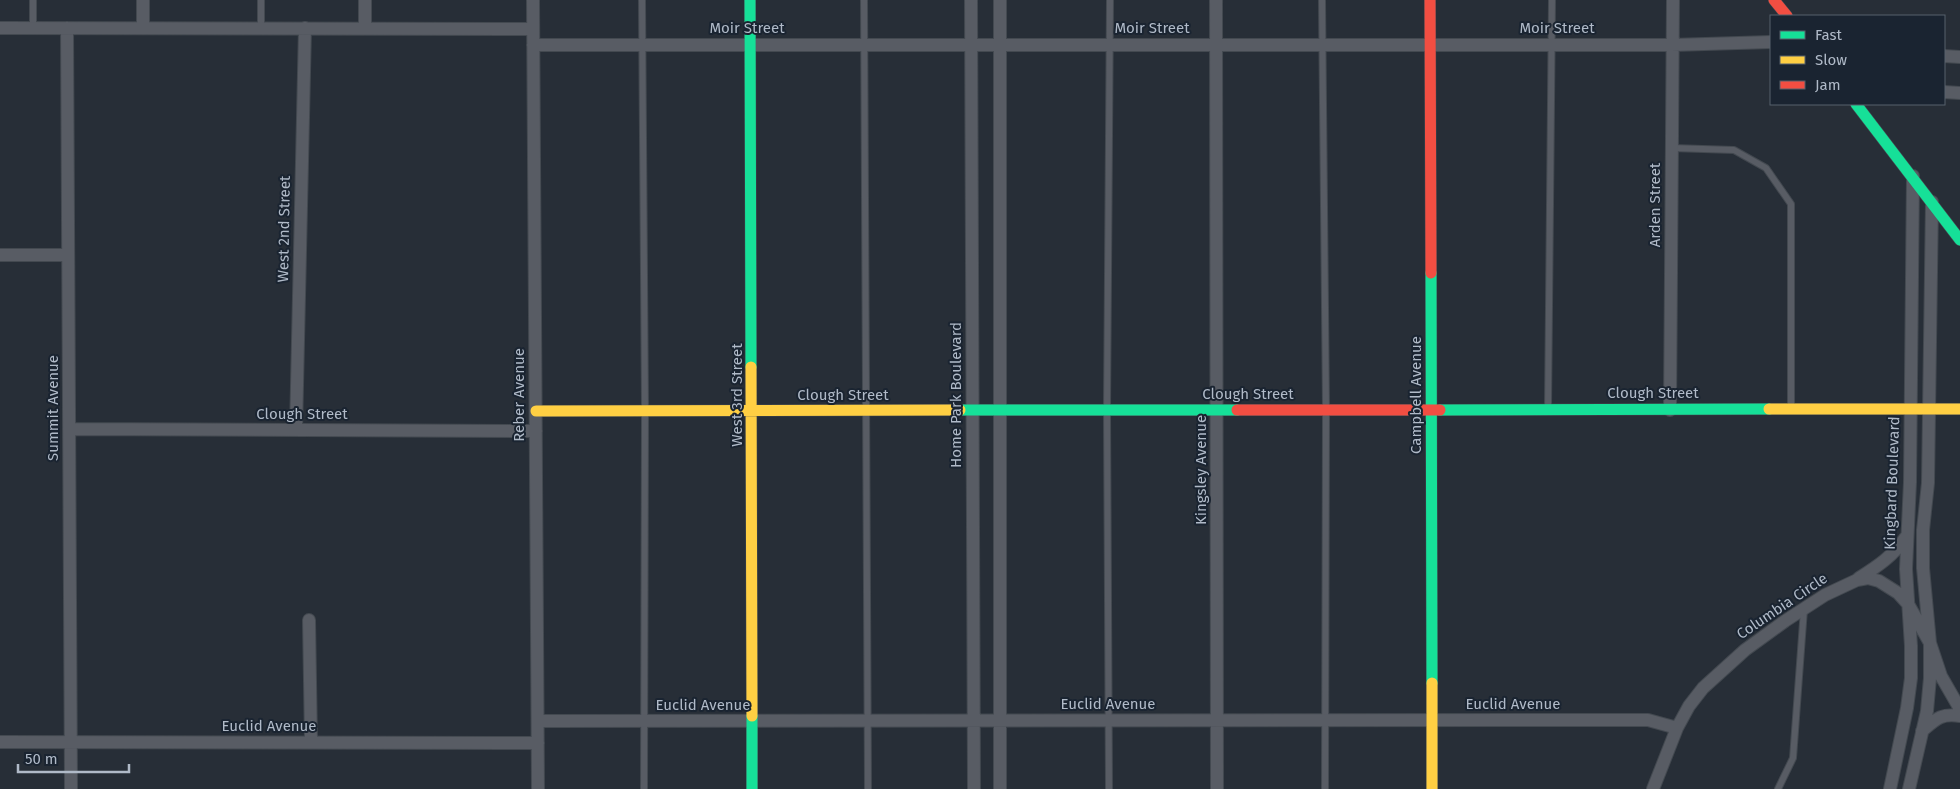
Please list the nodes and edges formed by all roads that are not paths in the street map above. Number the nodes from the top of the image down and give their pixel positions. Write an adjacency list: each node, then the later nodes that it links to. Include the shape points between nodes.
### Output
1 (32, 0): 20 (lane)
2 (143, 0): 22 (street)
3 (261, 0): 23 (lane)
4 (364, 0): 25 (street)
5 (533, 0): 26 (street, Reber Avenue)
6 (642, 0): 29 (lane)
7 (750, 0): 30 (street, West 3rd Street)
8 (864, 0): 31 (lane)
9 (971, 0): 32 (street, Home Park Boulevard)
10 (1000, 0): 33 (street)
11 (1110, 0): 34 (lane)
12 (1216, 0): 35 (street, Kingsley Avenue)
13 (1322, 0): 36 (lane)
14 (1430, 0): 37 (street, Campbell Avenue)
15 (1552, 0): 38 (lane)
16 (1673, 0): 39 (street, Arden Street)
17 (1774, 0): 18 (street)
18 (1786, 15)
19 (0, 28): 20 (street)
20 (33, 28): 21 (street)
21 (67, 28): 22 (street); 51 (street, Summit Avenue)
22 (143, 28): 23 (street)
23 (261, 28): 24 (street)
24 (305, 28): 25 (street); 69 (street, West 2nd Street)
25 (365, 28): 26 (street)
26 (533, 29): 28 (street, Reber Avenue)
27 (1770, 42): 39 (street, Moir Street)
28 (533, 44): 29 (street, Moir Street); 67 (street, Reber Avenue)
29 (642, 44): 30 (street, Moir Street); 62 (lane)
30 (750, 44): 31 (street, Moir Street); 63 (street, West 3rd Street)
31 (865, 44): 32 (street, Moir Street); 64 (lane)
32 (971, 44): 33 (street, Moir Street); 65 (street, Home Park Boulevard)
33 (1000, 44): 34 (street, Moir Street); 66 (street)
34 (1110, 44): 35 (street, Moir Street); 55 (lane)
35 (1216, 44): 36 (street, Moir Street); 56 (street, Kingsley Avenue)
36 (1322, 44): 37 (street, Moir Street); 57 (lane)
37 (1430, 44): 38 (street, Moir Street); 58 (street, Campbell Avenue)
38 (1552, 44): 39 (street, Moir Street); 59 (lane)
39 (1672, 44): 45 (street, Arden Street)
40 (1945, 56): 41 (street)
41 (1960, 57)
42 (1945, 92): 43 (street)
43 (1960, 93)
44 (1857, 105): 46 (street)
45 (1672, 148): 60 (street, Arden Street); 61 (lane, via 1734,150 1766,168 1791,204)
46 (1912, 176): 47 (street); 52 (street, Kingbard Boulevard)
47 (1932, 202): 48 (street); 53 (street)
48 (1956, 228): 49 (street)
49 (1960, 240)
50 (0, 255): 51 (street)
51 (68, 255): 68 (street, Summit Avenue)
52 (1911, 409): 53 (street, Clough Street); 61 (street, Clough Street); 71 (street, Kingbard Boulevard)
53 (1930, 409): 54 (street, Clough Street); 76 (street, via 1923,568)
54 (1960, 409)
55 (1107, 410): 56 (street, Clough Street); 66 (street, Clough Street); 80 (lane)
56 (1217, 410): 57 (street, Clough Street); 81 (street, Kingsley Avenue)
57 (1326, 410): 58 (street, Clough Street); 82 (lane)
58 (1431, 410): 59 (street, Clough Street); 83 (street, Campbell Avenue)
59 (1548, 410): 60 (street, Clough Street)
60 (1670, 410): 61 (street, Clough Street)
61 (1791, 410)
62 (645, 411): 63 (street, Clough Street); 67 (street, Clough Street); 85 (lane)
63 (752, 411): 64 (street, Clough Street); 86 (street, West 3rd Street)
64 (867, 411): 65 (street, Clough Street); 87 (lane)
65 (972, 411): 66 (street, Clough Street); 88 (street, Home Park Boulevard)
66 (1000, 411): 79 (street)
67 (536, 412): 70 (street, Reber Avenue)
68 (69, 429): 69 (street, Clough Street); 92 (street, Summit Avenue)
69 (296, 430): 70 (street, Clough Street)
70 (536, 431): 84 (street, Reber Avenue)
71 (1906, 537): 72 (street, via 1885,561); 73 (street, Kingbard Boulevard)
72 (1857, 580): 73 (street, Columbia Circle, via 1879,580); 74 (street, Columbia Circle, via 1844,584)
73 (1908, 604): 76 (street, Columbia Circle); 108 (street, Kingbard Boulevard, via 1911,678)
74 (1804, 609): 89 (street, Columbia Circle, via 1721,670 1689,706); 107 (lane, via 1793,758)
75 (309, 620): 93 (street)
76 (1930, 643): 77 (street, Columbia Circle, via 1941,676); 90 (street, via 1927,711)
77 (1960, 709)
78 (1960, 716): 90 (street, via 1938,717)
79 (1000, 720): 80 (street, Euclid Avenue); 88 (street, Euclid Avenue); 101 (street)
80 (1109, 720): 81 (street, Euclid Avenue); 102 (lane)
81 (1217, 720): 82 (street, Euclid Avenue); 103 (street, Kingsley Avenue)
82 (1324, 720): 83 (street, Euclid Avenue); 104 (lane)
83 (1432, 720): 89 (street, Euclid Avenue, via 1648,720); 105 (street, Campbell Avenue)
84 (538, 721): 85 (street, Euclid Avenue); 94 (street, Reber Avenue)
85 (644, 721): 86 (street, Euclid Avenue); 97 (lane)
86 (752, 721): 87 (street, Euclid Avenue); 98 (street, West 3rd Street)
87 (868, 721): 88 (street, Euclid Avenue); 99 (lane)
88 (974, 721): 100 (street, Home Park Boulevard)
89 (1677, 728): 106 (street, Columbia Circle)
90 (1922, 731): 109 (street)
91 (0, 742): 92 (street, Euclid Avenue)
92 (70, 742): 93 (street, Euclid Avenue); 95 (street, Summit Avenue)
93 (311, 742): 94 (street, Euclid Avenue)
94 (538, 743): 96 (street, Reber Avenue)
95 (71, 789)
96 (538, 789)
97 (644, 789)
98 (752, 789)
99 (868, 789)
100 (974, 789)
101 (1000, 789)
102 (1109, 789)
103 (1217, 789)
104 (1325, 789)
105 (1432, 789)
106 (1654, 789)
107 (1778, 789)
108 (1890, 789)
109 (1909, 789)

